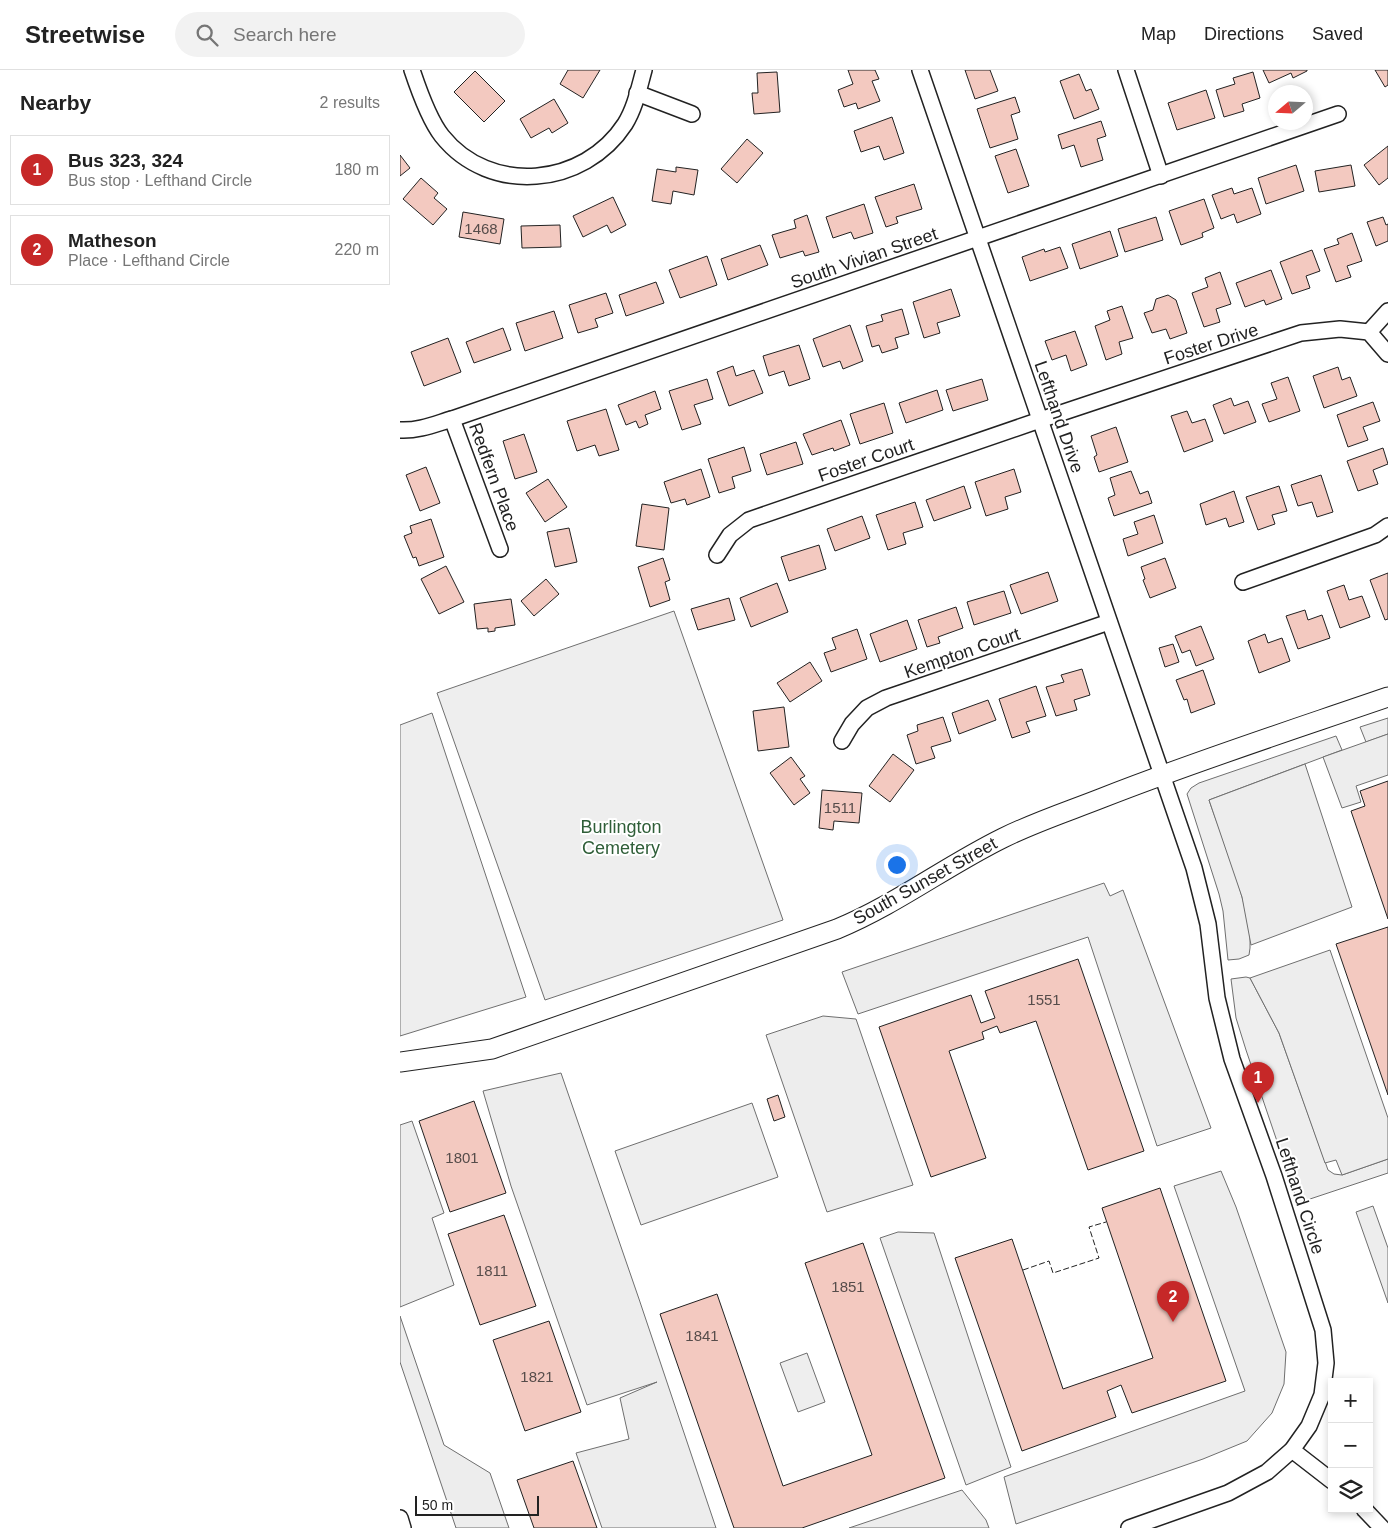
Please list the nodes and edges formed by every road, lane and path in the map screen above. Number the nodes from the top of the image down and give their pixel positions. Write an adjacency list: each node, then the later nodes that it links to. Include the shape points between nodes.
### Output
1 (412, 70): 5 (street, via 419,91 446,141 470,161 495,172 525,177 554,175 584,163 603,149 624,125)
2 (644, 70): 5 (street)
3 (920, 70): 9 (street, Lefthand Drive)
4 (1126, 70): 8 (street)
5 (637, 93): 6 (street)
6 (692, 114)
7 (1338, 114): 8 (street, South Vivian Street)
8 (1161, 176): 9 (street, South Vivian Street)
9 (978, 237): 13 (street, South Vivian Street); 14 (street, Lefthand Drive)
10 (1388, 311): 11 (street)
11 (1369, 332): 12 (street); 14 (street, Foster Drive, via 1340,329 1301,333)
12 (1388, 354)
13 (452, 418): 15 (street, South Vivian Street, via 425,428); 17 (street, Redfern Place)
14 (1040, 420): 18 (street, Foster Court, via 749,520 730,535); 20 (street, Lefthand Drive)
15 (400, 430)
16 (1388, 526): 19 (street, via 1375,535)
17 (500, 549)
18 (717, 555)
19 (1243, 582)
20 (1109, 622): 22 (street, Kempton Court, via 886,698 867,708); 23 (street, Lefthand Drive)
21 (1388, 697): 23 (street, South Sunset Street)
22 (842, 741)
23 (1162, 775): 24 (street, South Sunset Street, via 1003,838 895,901 836,929 492,1049); 25 (street, Lefthand Circle, via 1194,868 1208,924 1217,998 1232,1059 1274,1176 1323,1330 1326,1363 1322,1395 1310,1426)
24 (400, 1062)
25 (1292, 1450): 26 (street); 30 (street, Lefthand Circle, via 1267,1472 1228,1493)
26 (1328, 1478)
27 (1368, 1513): 31 (street)
28 (400, 1518): 29 (street)
29 (404, 1528)
30 (1129, 1528)
31 (1382, 1528)

